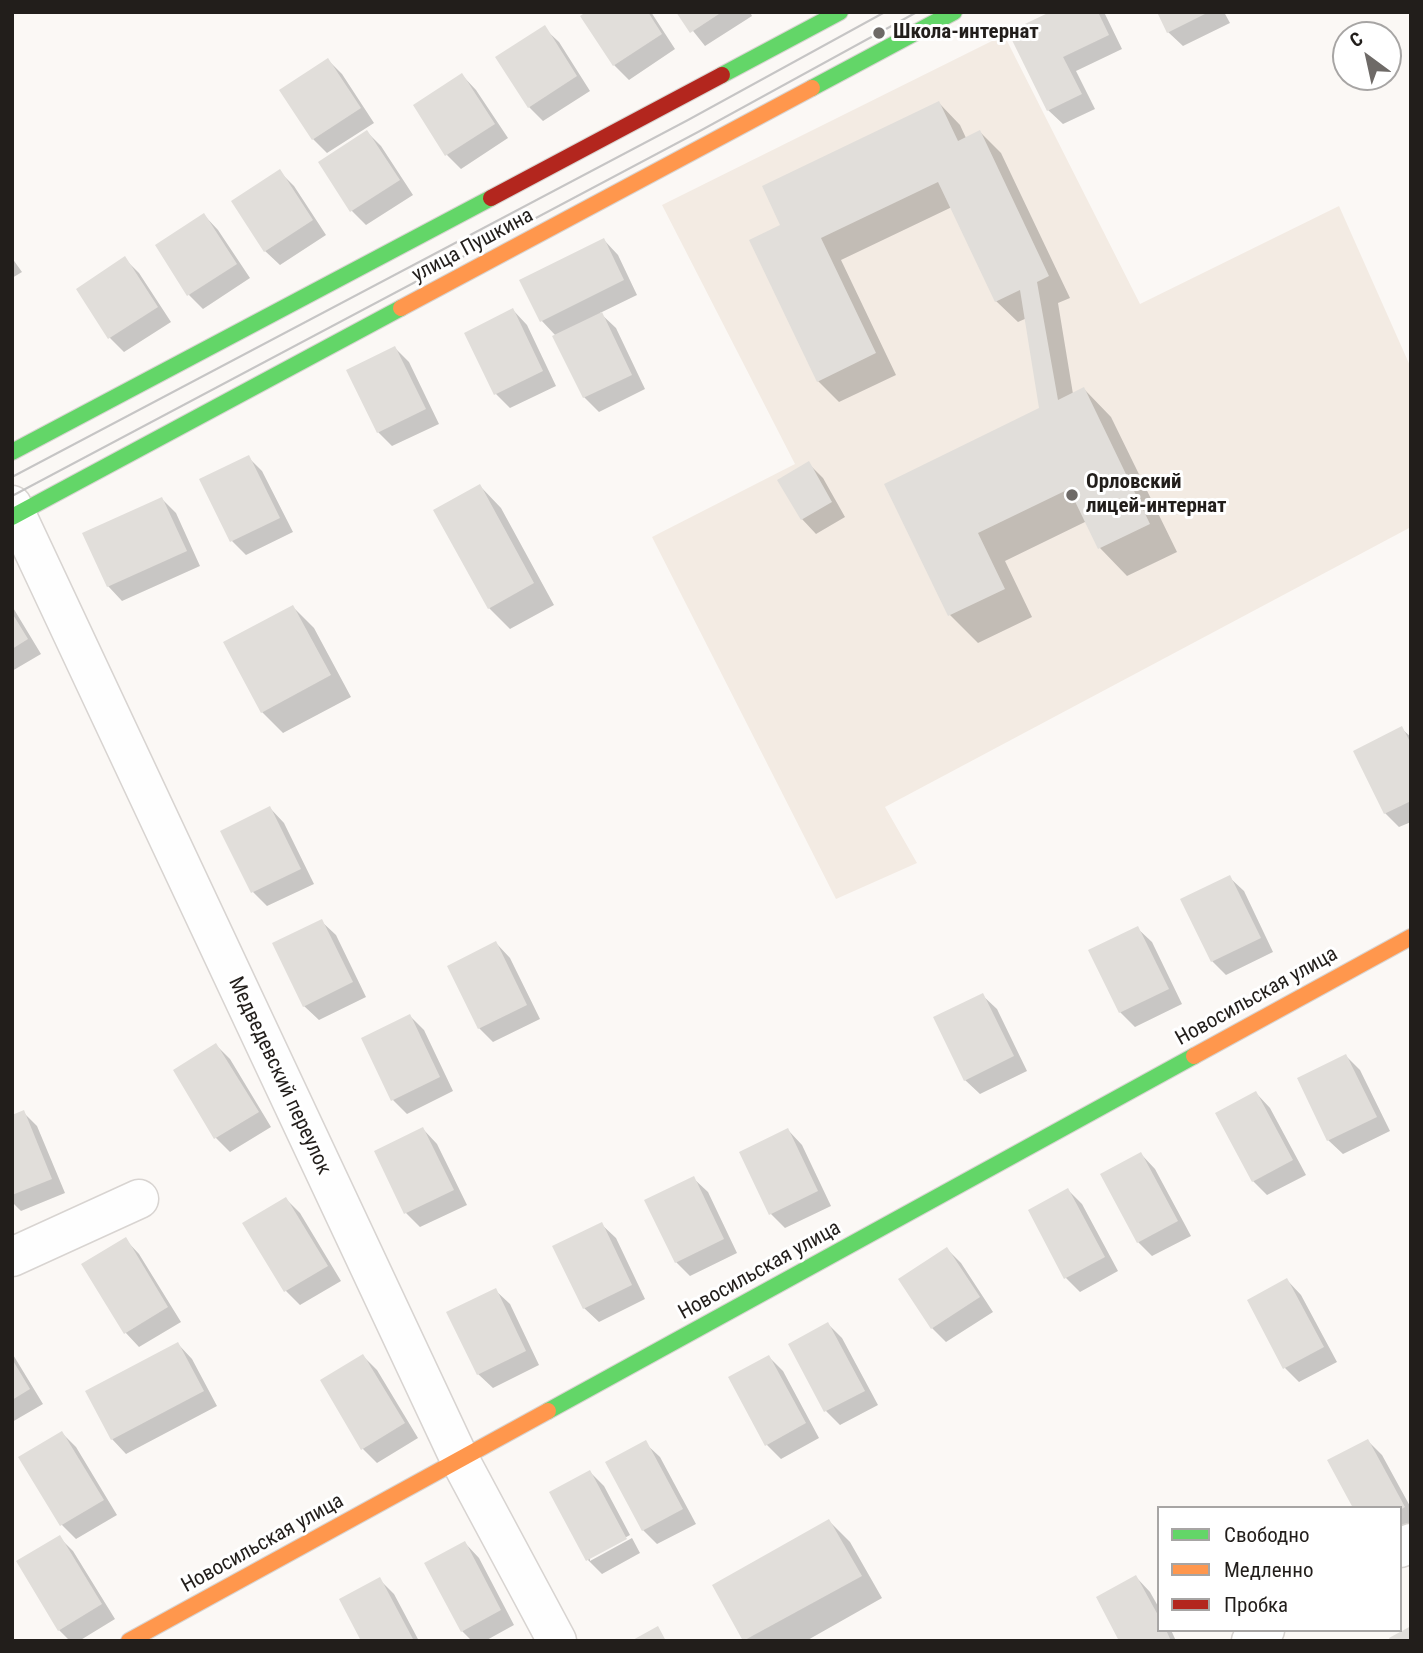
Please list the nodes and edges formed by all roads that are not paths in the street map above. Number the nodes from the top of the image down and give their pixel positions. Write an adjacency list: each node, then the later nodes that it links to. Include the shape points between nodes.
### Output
1 (840, 12): 3 (main road, улица Пушкина)
2 (954, 12): 4 (main road, улица Пушкина)
3 (12, 452)
4 (14, 512): 8 (street, Медведевский переулок)
5 (1411, 937): 8 (main road, Новосильская улица)
6 (139, 1199): 7 (street)
7 (12, 1257)
8 (460, 1460): 9 (main road, Новосильская улица); 10 (street, Медведевский переулок)
9 (129, 1641)
10 (557, 1641)

